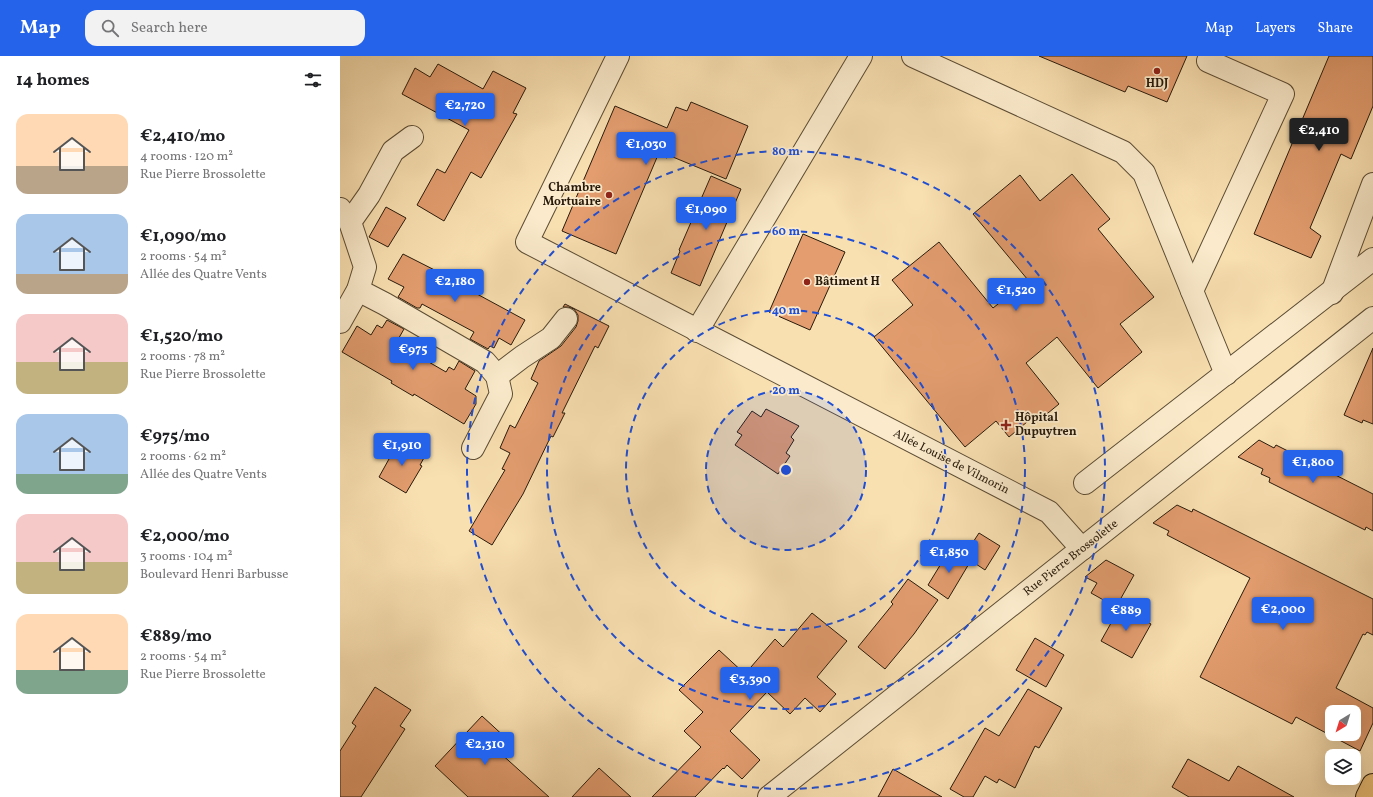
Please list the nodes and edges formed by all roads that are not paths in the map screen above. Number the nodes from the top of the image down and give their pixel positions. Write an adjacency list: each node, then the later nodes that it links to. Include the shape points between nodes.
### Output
1 (618, 56): 15 (street, Allée Louise de Vilmorin, via 527,242)
2 (862, 56): 15 (street)
3 (913, 56): 10 (street, via 1123,152 1144,173)
4 (1208, 61): 10 (street, via 1282,94)
5 (412, 137): 7 (street, via 393,151 369,195)
6 (1373, 184): 11 (street)
7 (345, 215): 9 (street, via 365,266)
8 (1373, 259): 11 (street)
9 (358, 290): 14 (street); 17 (street, via 484,362)
10 (1192, 291): 16 (street)
11 (1332, 293): 16 (street)
12 (1373, 318): 20 (street, Rue Pierre Brossolette)
13 (566, 319): 17 (street, via 551,338)
14 (340, 322)
15 (697, 331): 20 (street, Allée Louise de Vilmorin, via 1049,512)
16 (1226, 374): 19 (street)
17 (497, 376): 18 (street, via 501,394)
18 (473, 448)
19 (1085, 483)
20 (1082, 549): 22 (street, Rue Pierre Brossolette)
21 (1373, 785): 23 (main road)
22 (769, 797)
23 (1367, 797)

